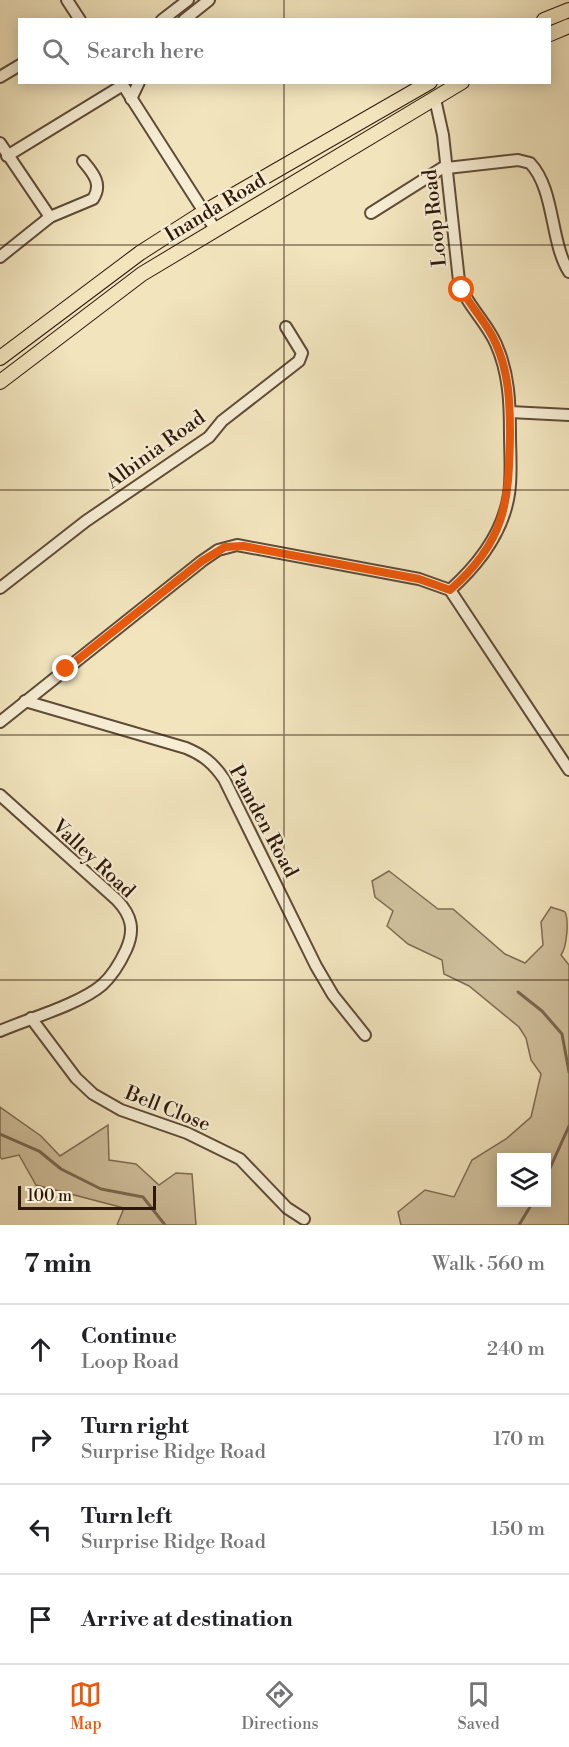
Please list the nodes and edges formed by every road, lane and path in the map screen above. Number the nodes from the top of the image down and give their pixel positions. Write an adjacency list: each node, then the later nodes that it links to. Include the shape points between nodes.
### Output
1 (67, 0): 5 (street)
2 (188, 0): 6 (street)
3 (209, 0): 7 (street)
4 (569, 10): 8 (main road)
5 (79, 18)
6 (165, 18)
7 (186, 18)
8 (549, 18)
9 (569, 26): 10 (main road)
10 (551, 33)
11 (18, 66): 12 (street)
12 (0, 77)
13 (122, 84): 17 (street); 22 (street)
14 (138, 84): 17 (street)
15 (427, 84): 21 (main road, Inanda Road)
16 (459, 84): 18 (main road, Inanda Road)
17 (131, 99): 25 (street)
18 (435, 99): 20 (main road, Inanda Road); 24 (street, Loop Road)
19 (0, 143): 22 (street)
20 (361, 144): 21 (main road, via 353,136 331,147); 28 (main road, Inanda Road)
21 (318, 148): 25 (main road, Inanda Road)
22 (8, 156): 27 (street)
23 (83, 161): 27 (street, via 96,179 95,195 85,204)
24 (447, 167): 26 (street); 30 (street, via 518,160 530,163 542,182); 36 (street, Loop Road, via 459,281 496,344 507,376)
25 (204, 212): 28 (street); 31 (main road, Inanda Road)
26 (371, 213)
27 (50, 218): 29 (street)
28 (215, 229): 32 (main road, Inanda Road)
29 (0, 256)
30 (569, 272)
31 (108, 275): 32 (main road); 34 (main road, Inanda Road)
32 (125, 286): 35 (main road, Inanda Road)
33 (286, 327): 38 (street, Albinia Road, via 302,353 299,361 222,421 208,437 78,527)
34 (0, 358)
35 (0, 382)
36 (510, 412): 37 (street); 39 (street, Loop Road, via 507,501 486,552)
37 (569, 415)
38 (0, 588)
39 (450, 590): 40 (street, via 419,579 266,549 225,547); 42 (street)
40 (25, 701): 41 (street); 46 (street, Pamden Road, via 186,748 213,764 316,966)
41 (0, 722)
42 (569, 770)
43 (0, 795): 44 (street, Valley Road, via 117,900 131,919 128,946 103,984)
44 (31, 1017): 45 (street, Valley Road); 47 (street, Bell Close, via 76,1078 93,1094 121,1110 187,1133 240,1159 287,1208)
45 (0, 1031)
46 (365, 1035)
47 (304, 1219)

